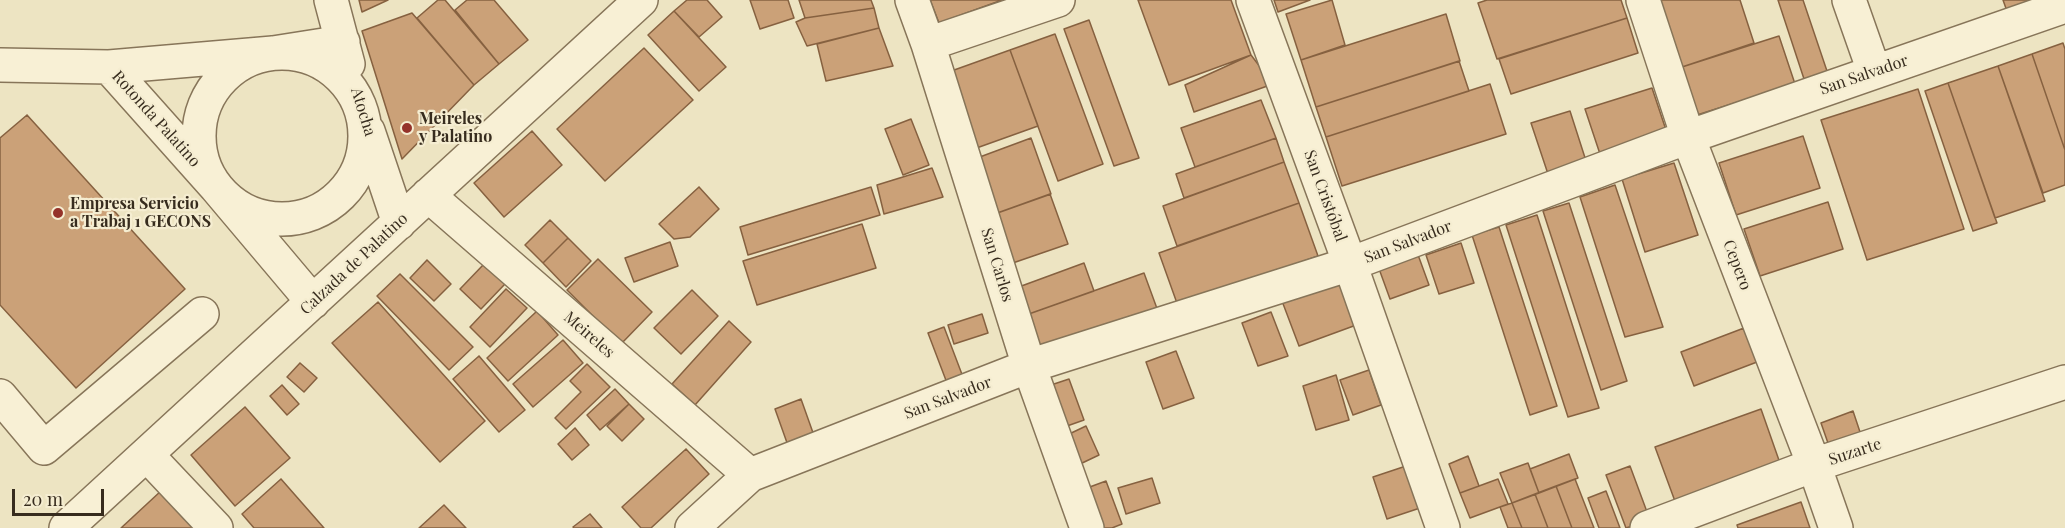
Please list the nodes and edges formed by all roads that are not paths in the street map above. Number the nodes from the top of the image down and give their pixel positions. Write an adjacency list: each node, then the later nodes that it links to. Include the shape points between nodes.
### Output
1 (331, 0): 9 (street, Atocha)
2 (641, 0): 18 (street, Calzada de Palatino)
3 (912, 0): 10 (street, San Carlos)
4 (1058, 0): 10 (street)
5 (1253, 0): 20 (street, San Cristóbal)
6 (1643, 0): 16 (street, Cepero)
7 (1849, 0): 14 (street)
8 (2065, 6): 14 (street, San Salvador)
9 (343, 42): 11 (street, Rotonda Palatino); 15 (street, Atocha)
10 (928, 44): 23 (street, San Carlos)
11 (273, 53): 12 (street, Rotonda Palatino); 15 (street, Rotonda Palatino, via 296,53 338,74 353,92); 17 (street, Rotonda Palatino, via 248,59 227,73 210,92 201,115 198,140 204,165)
12 (109, 67): 13 (street); 17 (street, Rotonda Palatino)
13 (4, 69)
14 (1874, 71): 16 (street, San Salvador)
15 (362, 114): 17 (street, Rotonda Palatino, via 366,139 361,164 349,186 330,204 308,215 283,219 258,216 234,204); 19 (street, Atocha)
16 (1688, 137): 20 (street, San Salvador); 27 (street, Cepero)
17 (216, 187): 21 (street, Rotonda Palatino)
18 (429, 195): 19 (street, Calzada de Palatino); 28 (street, Meireles)
19 (399, 223): 21 (street, Calzada de Palatino)
20 (1350, 264): 23 (street, San Salvador); 33 (street, San Cristóbal)
21 (313, 302): 26 (street, Calzada de Palatino)
22 (202, 314): 25 (street, via 44,448)
23 (1029, 366): 28 (street, San Salvador); 32 (street, San Carlos)
24 (2065, 382): 27 (street, Suzarte)
25 (0, 396)
26 (147, 455): 29 (street, Calzada de Palatino); 30 (street)
27 (1814, 465): 34 (street, Suzarte); 35 (street, Cepero)
28 (750, 475): 31 (street)
29 (66, 528)
30 (216, 528)
31 (692, 528)
32 (1088, 528)
33 (1443, 528)
34 (1647, 528)
35 (1836, 528)

